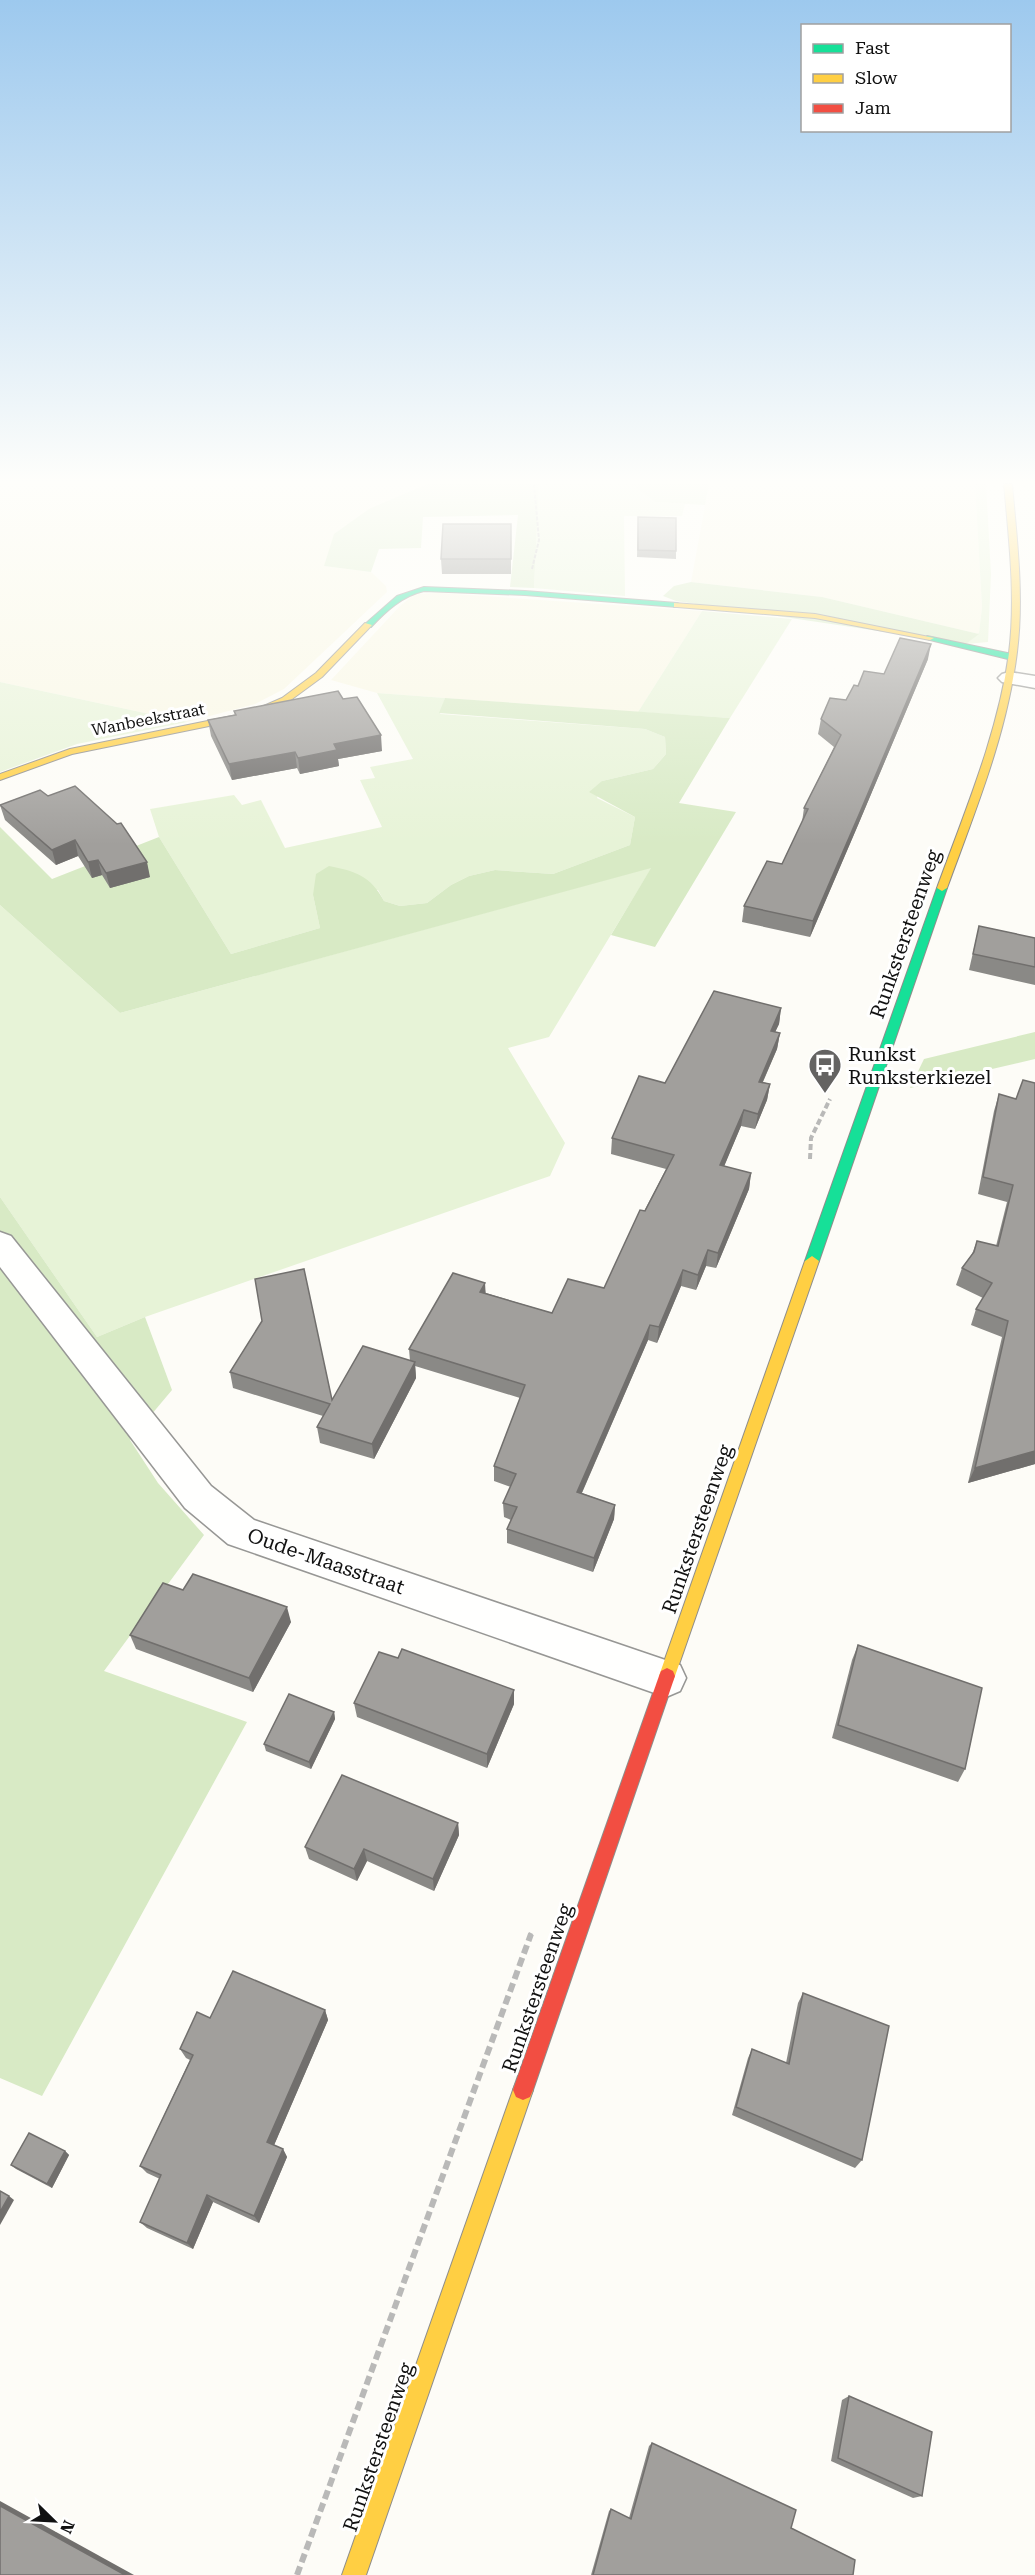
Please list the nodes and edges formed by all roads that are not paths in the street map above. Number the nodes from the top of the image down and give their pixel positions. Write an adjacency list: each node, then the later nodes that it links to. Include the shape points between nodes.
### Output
1 (393, 604): 6 (street, Wanbeekstraat, via 319,675 285,700 250,715 70,752)
2 (666, 604): 4 (street, Wanbeekstraat, via 815,616 885,628)
3 (1016, 604): 4 (street, Runkstersteenweg)
4 (1010, 667): 5 (street); 8 (street, Runkstersteenweg, via 984,768)
5 (1035, 682)
6 (0, 777)
7 (0, 1244): 8 (street, Oude-Maasstraat, via 198,1497 241,1532)
8 (666, 1678): 9 (street, Runkstersteenweg)
9 (354, 2575)

